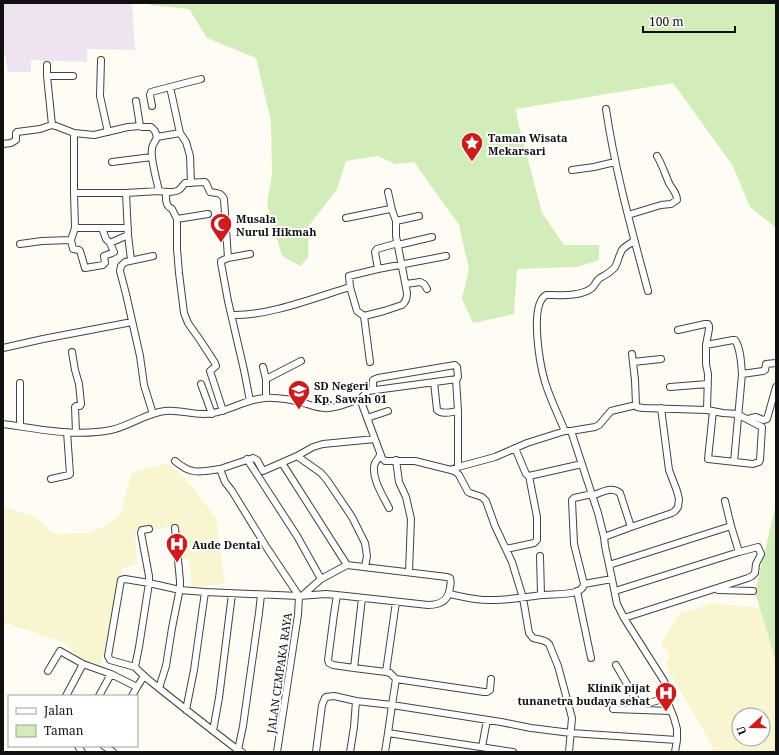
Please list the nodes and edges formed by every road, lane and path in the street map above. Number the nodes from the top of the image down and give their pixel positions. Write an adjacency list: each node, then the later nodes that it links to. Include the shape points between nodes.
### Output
1 (101, 60): 12 (street, via 100,96)
2 (47, 65): 3 (street)
3 (47, 76): 4 (street); 10 (street)
4 (73, 76)
5 (201, 79): 6 (street)
6 (170, 87): 8 (street, via 151,92); 14 (street)
7 (136, 101): 11 (street)
8 (152, 106)
9 (606, 109): 20 (street)
10 (52, 125): 13 (street); 16 (street, via 18,132 16,140)
11 (140, 126): 12 (street); 15 (street, via 151,127)
12 (108, 132): 13 (street, via 89,135)
13 (74, 133): 23 (street)
14 (180, 133): 15 (street); 22 (street, via 190,156)
15 (157, 137): 18 (street, via 151,150)
16 (3, 144)
17 (657, 156): 29 (street, via 677,200 671,204)
18 (152, 157): 19 (street); 24 (street)
19 (112, 162)
20 (615, 162): 21 (street); 29 (street)
21 (572, 170)
22 (192, 183): 24 (street, via 184,184 179,190); 47 (street, via 205,182 210,192 218,193 224,199)
23 (74, 192): 26 (street); 34 (street)
24 (162, 192): 26 (street); 32 (street, via 168,208 172,209)
25 (388, 192): 27 (street)
26 (126, 193): 36 (street)
27 (392, 210): 31 (street); 33 (street)
28 (208, 214): 32 (street)
29 (628, 215): 40 (street)
30 (419, 216): 33 (street)
31 (346, 218)
32 (177, 219): 84 (street, via 177,249 184,313 215,363 216,366 210,371)
33 (396, 221): 43 (street)
34 (75, 228): 35 (street); 39 (street)
35 (102, 228): 36 (street); 41 (street)
36 (128, 228): 37 (street)
37 (128, 235): 41 (street); 48 (street)
38 (432, 237): 43 (street)
39 (71, 240): 41 (street, via 74,249 80,251 86,268 104,264 104,256 114,252); 42 (street)
40 (634, 241): 54 (street); 95 (street, via 622,251 612,271 598,279 590,289 571,294 546,295 540,302 537,319 541,364 547,387)
41 (110, 242)
42 (20, 244)
43 (398, 244): 49 (street); 50 (street, via 376,250)
44 (250, 254): 47 (street)
45 (153, 256): 48 (street)
46 (446, 256): 49 (street)
47 (228, 258): 55 (street, via 220,263)
48 (130, 260): 57 (street, via 121,266 120,271)
49 (402, 264): 50 (street); 51 (street)
50 (378, 269): 52 (street, via 348,274)
51 (406, 284): 53 (street, via 420,282); 56 (street, via 404,304)
52 (350, 287): 55 (street, via 305,302 257,313); 56 (street, via 357,311)
53 (427, 289)
54 (648, 292)
55 (232, 315): 81 (street)
56 (364, 316): 65 (street)
57 (132, 322): 60 (street); 88 (street, via 144,385)
58 (678, 330): 59 (street, via 708,324)
59 (706, 345): 69 (street, via 736,340); 75 (street)
60 (3, 348)
61 (72, 352): 97 (street, via 81,404 75,407)
62 (632, 354): 66 (street)
63 (661, 359): 66 (street)
64 (300, 361): 70 (street)
65 (370, 362)
66 (633, 362): 82 (street)
67 (776, 363): 69 (street, via 766,364 763,372)
68 (263, 367): 70 (street)
69 (742, 374): 90 (street)
70 (266, 379): 79 (street)
71 (456, 379): 72 (street); 78 (street, via 458,377 455,365 378,378 373,380); 86 (street)
72 (434, 382): 78 (street); 86 (street, via 437,410)
73 (20, 383): 94 (street)
74 (201, 384): 89 (street)
75 (708, 384): 76 (street); 87 (street)
76 (670, 387)
77 (776, 387): 92 (street, via 767,419)
78 (373, 390): 80 (street)
79 (266, 398): 80 (street, via 290,399 327,408); 81 (street)
80 (360, 399): 91 (street)
81 (250, 401): 84 (street)
82 (636, 405): 83 (street, via 637,408); 95 (street, via 611,412 595,427)
83 (661, 408): 87 (street); 117 (street, via 669,470 679,499 678,507 672,513)
84 (223, 411): 89 (street)
85 (388, 411): 91 (street)
86 (458, 411): 108 (street)
87 (710, 411): 90 (street); 105 (street, via 708,459)
88 (153, 414): 89 (street, via 169,411); 97 (street, via 96,433)
89 (212, 414)
90 (737, 414): 92 (street); 105 (street)
91 (367, 418): 98 (street)
92 (748, 419): 105 (street, via 762,428 760,460 753,464)
93 (3, 424): 94 (street)
94 (20, 426): 96 (street)
95 (568, 431): 99 (street); 107 (street)
96 (67, 432): 97 (street); 112 (street, via 70,474)
97 (76, 432)
98 (375, 439): 100 (street); 101 (street, via 323,444)
99 (515, 448): 108 (street); 111 (street)
100 (380, 455): 104 (street, via 385,461); 115 (street, via 375,463 375,477)
101 (297, 456): 106 (street); 126 (street, via 321,473 352,517 365,543)
102 (247, 459): 106 (street, via 256,459 263,471); 109 (street); 128 (street, via 297,536)
103 (175, 460): 109 (street, via 191,471)
104 (396, 460): 110 (street, via 415,461); 127 (street, via 399,482 406,497 411,519)
105 (734, 462)
106 (282, 463): 124 (street)
107 (582, 464): 111 (street); 113 (street)
108 (458, 467): 110 (street)
109 (220, 469): 141 (street, via 225,482 266,548)
110 (451, 470): 121 (street, via 459,475 470,494 480,496 486,501)
111 (529, 476): 121 (street, via 537,517 537,540 534,543)
112 (51, 479)
113 (592, 495): 117 (street, via 612,489 619,492); 120 (street); 131 (street, via 572,500 574,544)
114 (725, 501): 116 (street)
115 (389, 508)
116 (731, 526): 122 (street); 125 (street)
117 (631, 527): 120 (street)
118 (175, 528): 132 (street)
119 (149, 529): 130 (street, via 142,530 141,533)
120 (604, 537): 125 (street)
121 (506, 549): 145 (street)
122 (739, 552): 133 (street, via 758,547 761,554 755,573 748,578); 135 (street)
123 (540, 556): 143 (street)
124 (347, 565): 126 (street); 128 (street)
125 (609, 565): 129 (street)
126 (365, 567): 127 (street)
127 (409, 572): 139 (street, via 450,578)
128 (321, 579): 141 (street)
129 (612, 579): 131 (street); 135 (street)
130 (149, 580): 132 (street); 151 (street); 151 (street, via 121,580 108,656 110,660)
131 (584, 584): 134 (street, via 583,588)
132 (180, 586): 137 (street); 159 (street, via 166,666)
133 (713, 589): 136 (street); 147 (street)
134 (577, 591): 143 (street); 148 (street)
135 (615, 591): 147 (street)
136 (753, 591)
137 (205, 592): 138 (street); 168 (street)
138 (232, 594): 140 (street); 171 (street)
139 (450, 594): 145 (street, via 492,600); 146 (street, via 442,602 433,605)
140 (261, 595): 141 (street); 176 (street)
141 (301, 595): 142 (street); 177 (street, JALAN CEMPAKA RAYA)
142 (337, 595): 144 (street); 152 (street, via 328,660 333,665)
143 (541, 595): 145 (street)
144 (362, 598): 146 (street); 152 (street)
145 (523, 598): 173 (street, via 529,633 533,638 543,639 549,644 558,666 572,718)
146 (396, 602): 154 (street)
147 (624, 618): 163 (street, via 664,681 667,689)
148 (591, 658)
149 (83, 664): 153 (street, via 60,651); 155 (street); 160 (street)
150 (616, 665): 167 (street)
151 (135, 667): 158 (street)
152 (354, 668): 154 (street)
153 (48, 671)
154 (386, 672): 156 (street)
155 (111, 674): 158 (street); 161 (street)
156 (396, 679): 157 (street, via 484,692 490,690); 165 (street)
157 (491, 679)
158 (140, 682): 159 (street); 162 (street)
159 (159, 688): 168 (street)
160 (67, 695)
161 (100, 695)
162 (133, 695)
163 (666, 698): 167 (street); 169 (street)
164 (356, 701): 165 (street); 178 (street, via 334,696 324,698); 179 (street)
165 (392, 705): 170 (street); 172 (street)
166 (613, 708): 167 (street)
167 (640, 708): 169 (street)
168 (186, 710): 171 (street)
169 (671, 711): 174 (street, via 676,723)
170 (487, 720): 173 (street); 175 (street)
171 (213, 731): 176 (street)
172 (388, 733): 175 (street); 180 (street)
173 (571, 733): 174 (street); 182 (street)
174 (677, 740): 183 (street)
175 (482, 748): 181 (street)
176 (240, 751)
177 (277, 752)
178 (316, 752)
179 (350, 752)
180 (385, 752)
181 (512, 752)
182 (569, 752)
183 (675, 752)

